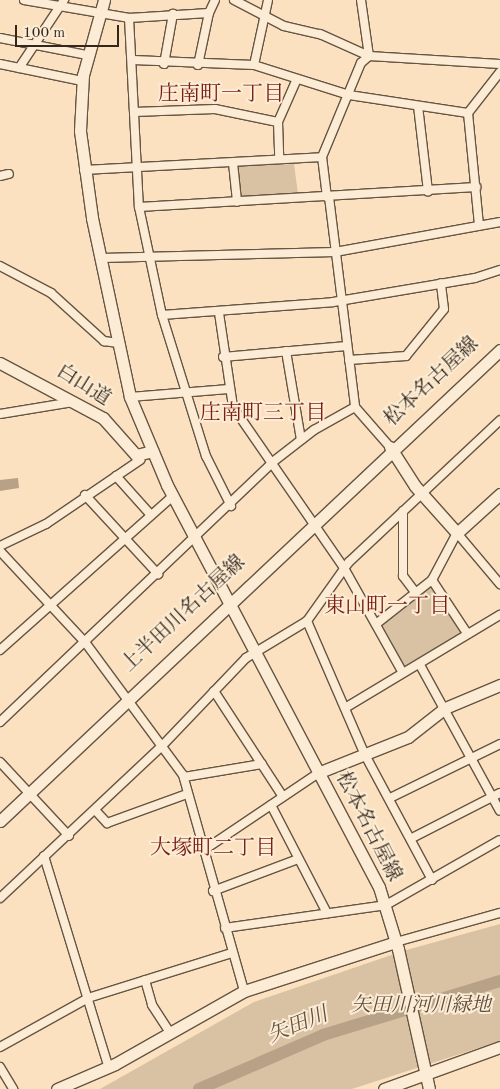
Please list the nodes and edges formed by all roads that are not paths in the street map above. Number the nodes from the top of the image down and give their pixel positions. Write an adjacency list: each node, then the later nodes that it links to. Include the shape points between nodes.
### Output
1 (24, 0): 8 (street)
2 (64, 0): 8 (street)
3 (104, 0): 11 (main road, 松本名古屋線)
4 (214, 0): 9 (street)
5 (234, 0): 12 (street)
6 (268, 0): 12 (street)
7 (361, 0): 17 (street)
8 (60, 7): 11 (street); 15 (street)
9 (210, 13): 10 (street); 21 (street)
10 (173, 14): 13 (street); 20 (street)
11 (98, 16): 13 (street); 16 (main road, 松本名古屋線)
12 (264, 16): 17 (street); 23 (street)
13 (128, 18): 18 (street)
14 (0, 38): 15 (street)
15 (34, 45): 16 (street); 24 (street)
16 (87, 55): 26 (main road, 松本名古屋線)
17 (369, 56): 22 (street); 28 (street, via 361,63)
18 (133, 60): 20 (street); 30 (street)
19 (0, 64): 24 (street)
20 (164, 64): 21 (street)
21 (198, 64): 23 (street)
22 (500, 64)
23 (254, 65): 27 (street)
24 (19, 68): 26 (street)
25 (500, 72): 31 (street)
26 (82, 81): 37 (main road, 松本名古屋線)
27 (296, 81): 28 (street); 32 (street)
28 (349, 96): 29 (street); 33 (street)
29 (418, 106): 31 (street); 41 (street)
30 (134, 112): 32 (street, via 215,109); 36 (street)
31 (468, 113): 40 (street)
32 (278, 122): 34 (street)
33 (322, 157): 34 (street); 42 (street)
34 (279, 159): 35 (street)
35 (233, 163): 36 (street); 43 (street)
36 (137, 167): 37 (street); 44 (street)
37 (84, 170): 49 (main road, 松本名古屋線)
38 (9, 174): 39 (street)
39 (0, 176)
40 (476, 188): 41 (street); 46 (street)
41 (428, 191): 42 (street)
42 (328, 197): 43 (street); 47 (street)
43 (237, 202): 44 (street)
44 (139, 207): 48 (street)
45 (500, 222): 46 (street)
46 (479, 225): 47 (street)
47 (335, 252): 48 (street); 53 (street)
48 (147, 255): 49 (street); 55 (street)
49 (102, 258): 56 (main road, 松本名古屋線)
50 (0, 266): 56 (street, via 51,292 104,341)
51 (499, 273): 52 (street)
52 (441, 283): 53 (street); 62 (street, via 444,309 406,356)
53 (341, 300): 54 (street); 58 (street)
54 (219, 312): 55 (street); 61 (street)
55 (162, 315): 65 (street)
56 (118, 343): 66 (main road, 松本名古屋線)
57 (500, 344): 72 (main road, 松本名古屋線)
58 (347, 346): 60 (street); 62 (street)
59 (500, 350): 72 (main road, 松本名古屋線)
60 (286, 352): 61 (street); 71 (street)
61 (223, 357): 64 (street)
62 (349, 360): 68 (street)
63 (0, 363): 67 (main road, 白山道)
64 (229, 389): 65 (street); 75 (street, via 238,416)
65 (185, 391): 66 (street); 81 (street, via 206,456)
66 (130, 397): 73 (main road, 松本名古屋線)
67 (78, 402): 69 (street); 74 (main road, 白山道, via 103,418)
68 (355, 407): 71 (street); 72 (street)
69 (0, 414)
70 (500, 420): 77 (street)
71 (301, 440): 75 (street)
72 (392, 450): 77 (main road); 84 (main road, 上半田川名古屋線)
73 (152, 451): 74 (main road); 80 (main road, 松本名古屋線)
74 (136, 455): 76 (street, via 140,460)
75 (274, 462): 81 (street); 84 (street)
76 (116, 476): 79 (street); 83 (street)
77 (422, 494): 82 (street); 85 (main road)
78 (500, 494): 85 (main road)
79 (86, 495): 87 (street); 88 (street, via 46,524)
80 (173, 496): 83 (street); 86 (main road, 松本名古屋線)
81 (231, 506): 86 (street)
82 (403, 511): 90 (street); 94 (street, via 403,576)
83 (151, 515): 87 (street)
84 (314, 523): 90 (street); 95 (main road, 上半田川名古屋線)
85 (457, 533): 92 (street); 93 (street)
86 (196, 539): 91 (street); 95 (main road, 松本名古屋線)
87 (123, 540): 91 (street); 96 (street)
88 (0, 546)
89 (0, 551): 96 (street)
90 (344, 568): 98 (street); 99 (street)
91 (158, 574): 101 (street)
92 (432, 580): 94 (street); 100 (street)
93 (500, 584)
94 (415, 592): 99 (street)
95 (229, 602): 103 (main road, 松本名古屋線); 108 (main road, 上半田川名古屋線)
96 (48, 605): 101 (street); 102 (street)
97 (500, 615): 100 (street)
98 (307, 621): 103 (street); 109 (street)
99 (376, 624): 105 (street)
100 (467, 633): 104 (street)
101 (85, 642): 108 (street); 111 (street)
102 (0, 650)
103 (255, 651): 107 (street); 118 (main road, 松本名古屋線)
104 (420, 665): 105 (street); 110 (street)
105 (402, 673): 109 (street)
106 (500, 685): 110 (main road)
107 (214, 691): 113 (street); 117 (street)
108 (126, 698): 113 (street); 120 (main road, 上半田川名古屋線)
109 (345, 708): 114 (street)
110 (445, 708): 114 (main road, via 408,737); 115 (street)
111 (0, 722)
112 (500, 744): 115 (street)
113 (161, 747): 119 (street); 126 (street)
114 (364, 753): 118 (main road); 124 (street)
115 (471, 756): 122 (street); 124 (street)
116 (0, 762): 120 (street)
117 (262, 764): 119 (street); 123 (street)
118 (320, 772): 123 (street); 139 (main road, 松本名古屋線)
119 (184, 777): 121 (street)
120 (27, 791): 128 (main road, 上半田川名古屋線); 129 (main road, 上半田川名古屋線); 130 (street)
121 (188, 794): 126 (street, via 108,823); 133 (street)
122 (496, 794): 127 (street); 131 (street)
123 (284, 797): 125 (street)
124 (390, 798): 131 (street)
125 (272, 805): 133 (street); 135 (street)
126 (95, 810): 130 (street)
127 (500, 811)
128 (0, 812)
129 (0, 821)
130 (69, 836): 134 (street)
131 (412, 838): 136 (street)
132 (500, 840): 136 (street)
133 (204, 850): 137 (street)
134 (44, 856): 138 (street); 147 (street)
135 (298, 859): 137 (street); 140 (street)
136 (432, 880): 139 (street)
137 (213, 891): 142 (street)
138 (0, 898)
139 (386, 905): 140 (street); 143 (main road, 松本名古屋線)
140 (327, 913): 142 (street)
141 (500, 913): 143 (street)
142 (225, 928): 144 (street)
143 (397, 946): 146 (main road); 153 (main road, 松本名古屋線)
144 (232, 953): 145 (street); 146 (street)
145 (145, 980): 147 (street); 148 (street, via 152,1005)
146 (244, 991): 148 (main road)
147 (88, 998): 149 (street); 151 (street)
148 (170, 1033): 151 (main road)
149 (0, 1047)
150 (500, 1047): 153 (main road)
151 (108, 1065): 155 (main road)
152 (0, 1067): 154 (street)
153 (426, 1074): 156 (main road); 157 (main road, 松本名古屋線)
154 (13, 1089)
155 (57, 1089)
156 (384, 1089)
157 (430, 1089)

